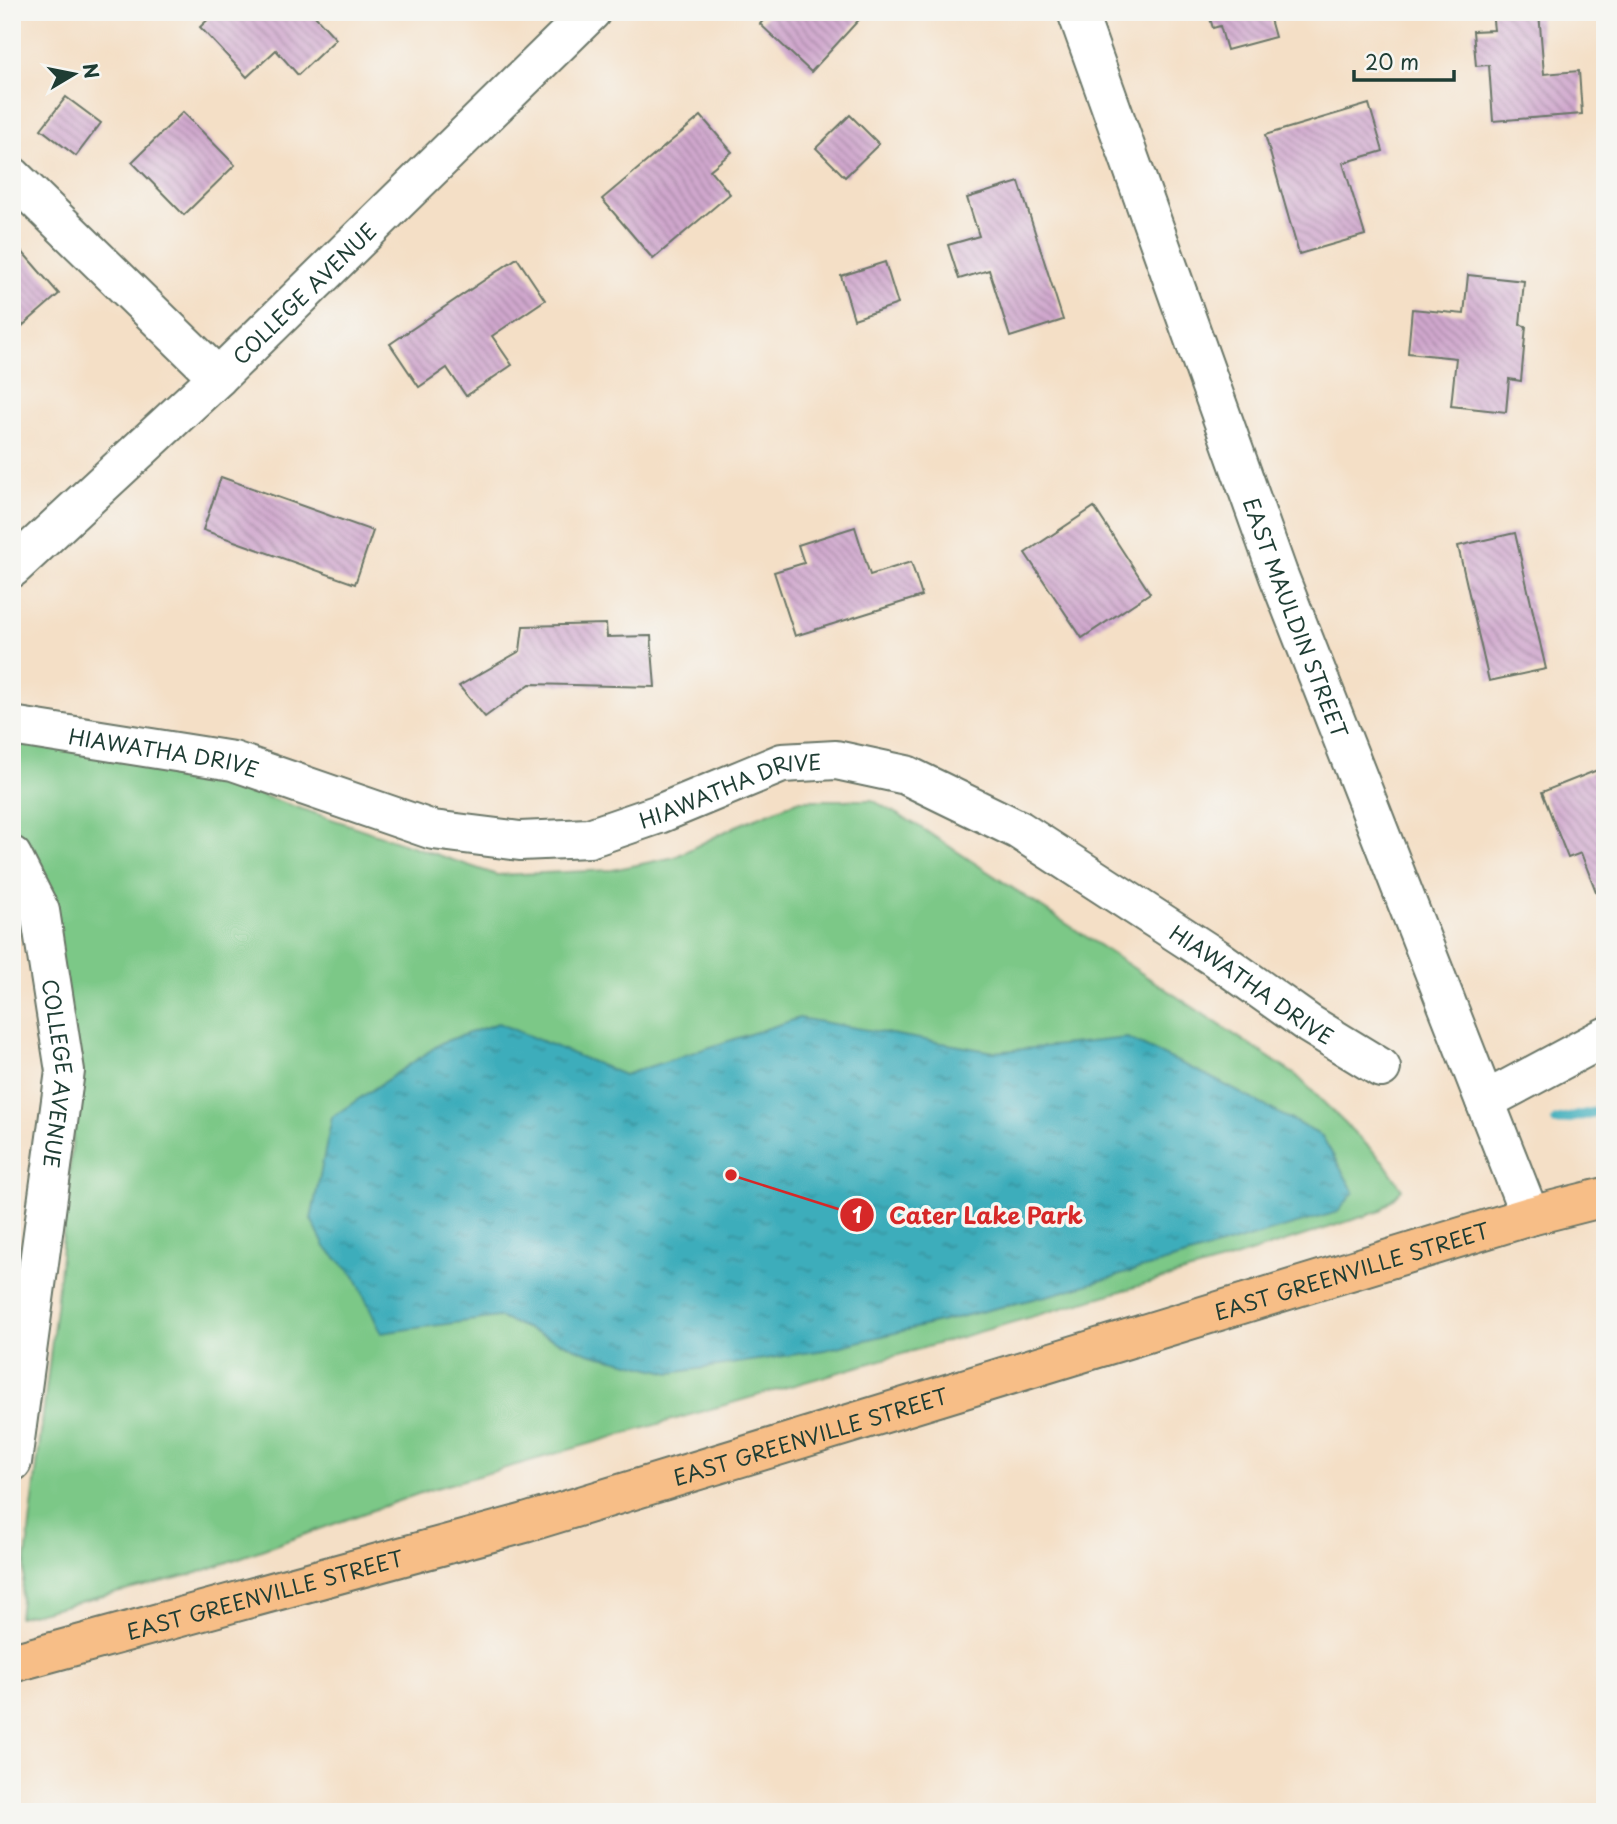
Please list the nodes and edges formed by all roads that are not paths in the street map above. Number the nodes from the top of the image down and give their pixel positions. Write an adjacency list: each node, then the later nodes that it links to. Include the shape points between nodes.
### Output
1 (592, 12): 4 (street, COLLEGE AVENUE)
2 (1077, 12): 10 (street, EAST MAULDIN STREET, via 1278,574)
3 (12, 176): 4 (street)
4 (218, 377): 5 (street, COLLEGE AVENUE)
5 (12, 568)
6 (12, 726): 9 (street, HIAWATHA DRIVE, via 233,761 433,830 520,841 589,838 782,762 836,760 906,775 1019,830)
7 (12, 856): 13 (street, COLLEGE AVENUE, via 40,911 65,1071)
8 (1605, 1037): 10 (street)
9 (1381, 1068)
10 (1485, 1101): 12 (street, EAST MAULDIN STREET)
11 (1605, 1197): 12 (main road, EAST GREENVILLE STREET)
12 (1530, 1216): 14 (main road, EAST GREENVILLE STREET, via 525,1523)
13 (12, 1462)
14 (12, 1663)

